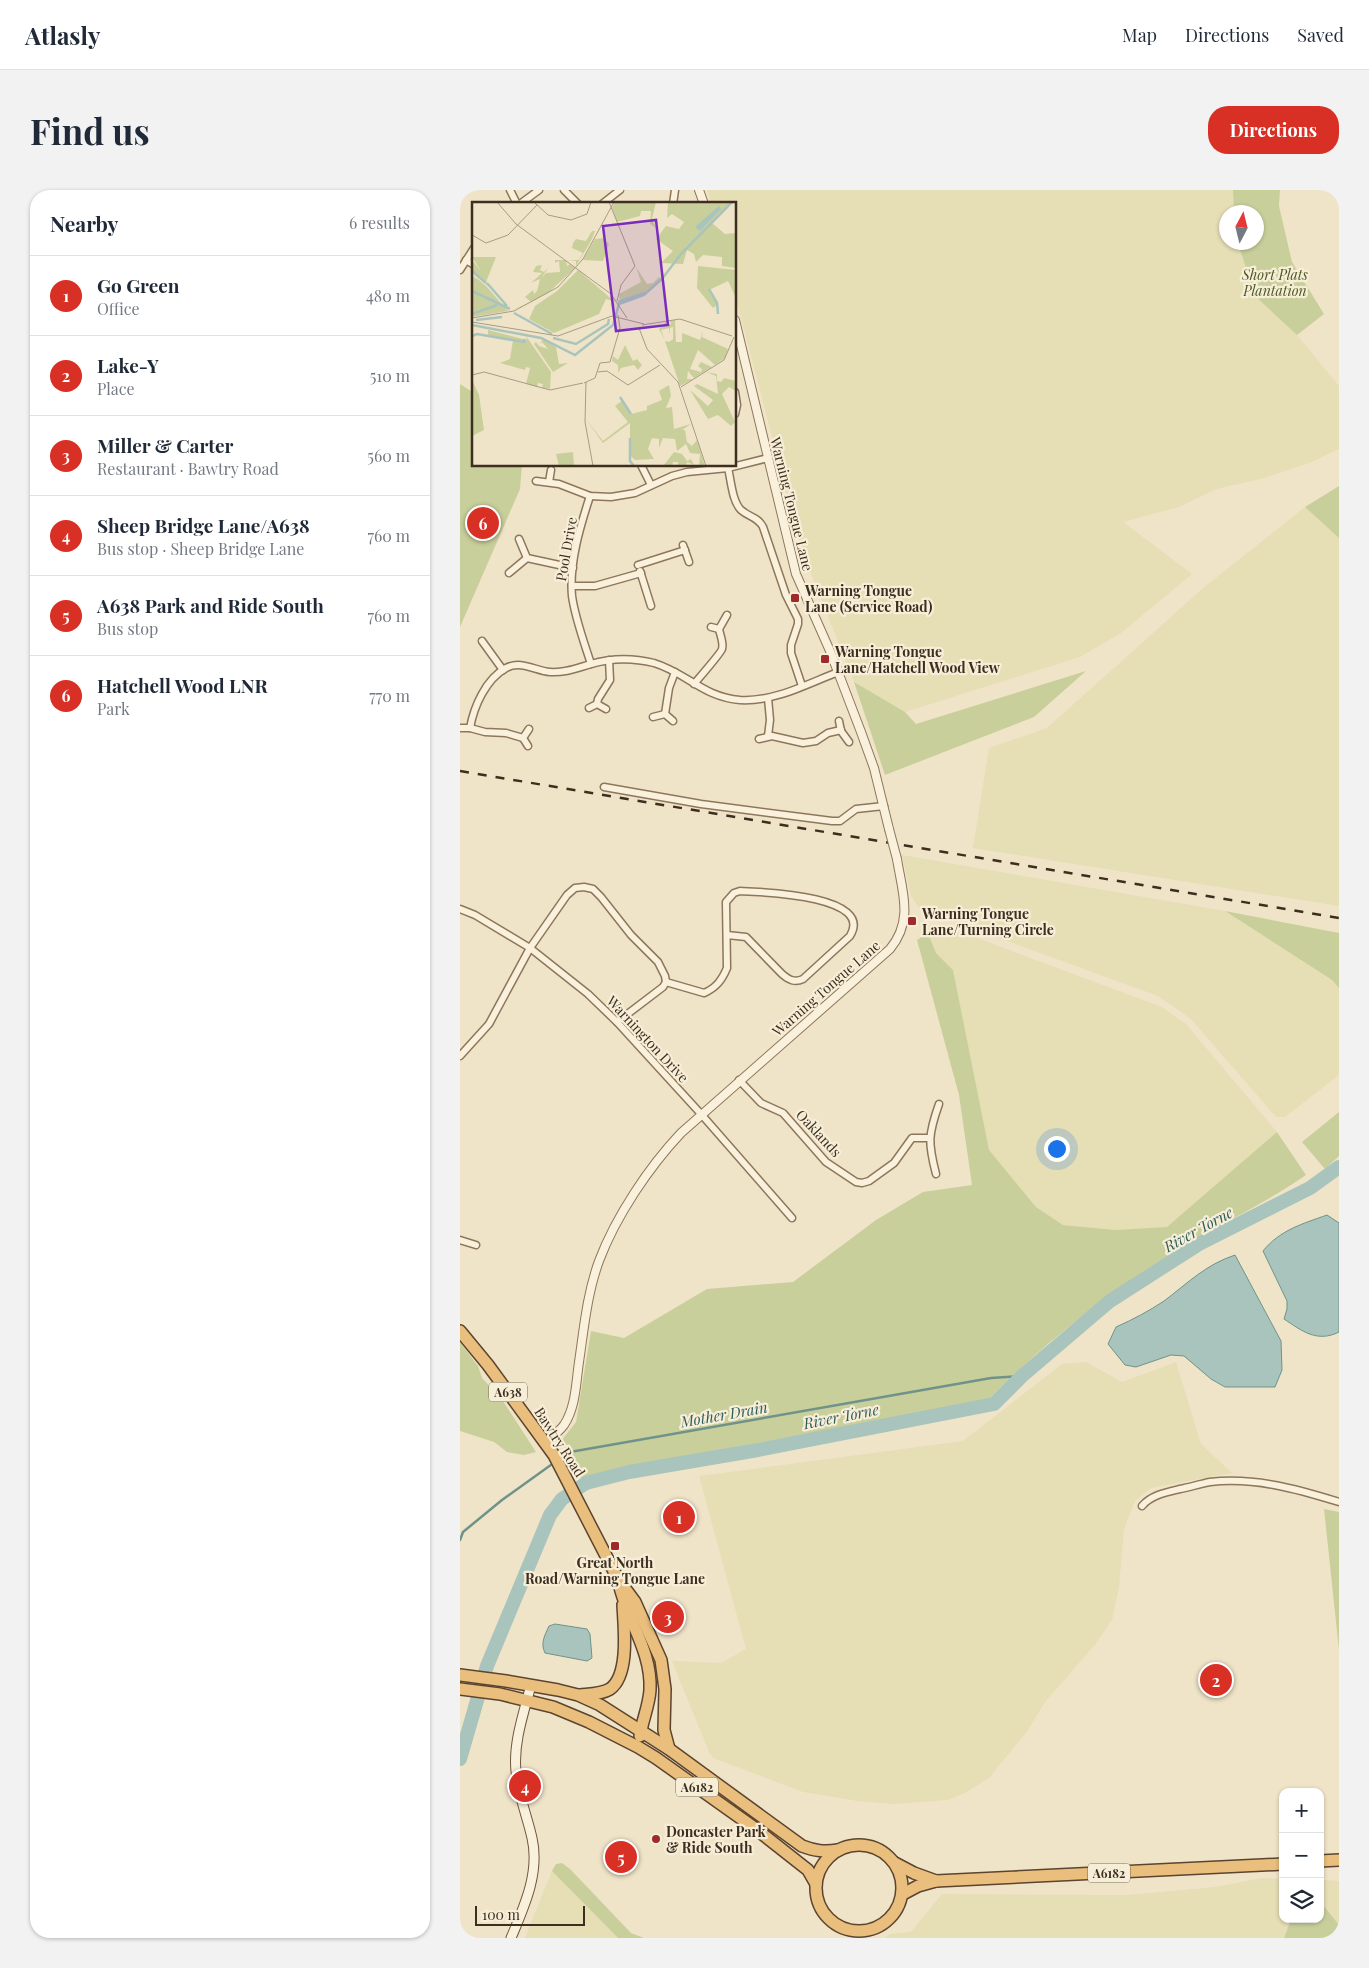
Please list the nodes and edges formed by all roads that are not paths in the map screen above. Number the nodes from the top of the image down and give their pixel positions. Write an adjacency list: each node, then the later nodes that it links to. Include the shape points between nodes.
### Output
1 (510, 190): 6 (street)
2 (539, 190): 7 (street)
3 (564, 190): 8 (street)
4 (620, 190): 9 (street)
5 (699, 190): 10 (street)
6 (517, 202)
7 (521, 202)
8 (576, 202)
9 (605, 202)
10 (703, 202)
11 (472, 251): 12 (street)
12 (466, 260): 13 (street); 14 (street)
13 (472, 264)
14 (460, 270)
15 (736, 324): 16 (street, Warning Tongue Lane)
16 (768, 458): 19 (street); 39 (street, Warning Tongue Lane, via 796,574)
17 (642, 466): 23 (street)
18 (714, 468): 19 (street); 23 (street, via 672,476)
19 (728, 468): 41 (street, via 737,504 763,527 786,595 798,619 791,645)
20 (551, 470): 22 (street)
21 (536, 480): 22 (street)
22 (549, 482): 24 (street)
23 (651, 485): 24 (street, via 625,496)
24 (590, 496): 28 (street, Pool Drive)
25 (518, 539): 26 (street)
26 (527, 558): 28 (street); 29 (street)
27 (690, 562): 30 (street, via 684,548 638,564)
28 (573, 568): 31 (street, Pool Drive)
29 (509, 573)
30 (641, 573): 31 (street, via 595,586); 32 (street)
31 (572, 586): 36 (street, Pool Drive, via 574,606)
32 (651, 606)
33 (727, 615): 40 (street, via 715,628 723,644 720,654)
34 (482, 641): 37 (street)
35 (609, 660): 36 (street); 38 (street, via 642,660); 43 (street, via 610,680)
36 (591, 664): 37 (street, via 560,672 522,665)
37 (503, 670): 51 (street, via 479,699)
38 (675, 672): 40 (street); 46 (street)
39 (838, 672): 41 (street); 60 (street, Warning Tongue Lane, via 874,768)
40 (694, 684): 42 (street, via 727,698)
41 (802, 686): 42 (street)
42 (768, 698): 54 (street)
43 (597, 704): 44 (street); 45 (street)
44 (589, 708)
45 (606, 709)
46 (665, 714): 47 (street); 48 (street)
47 (653, 717)
48 (673, 721)
49 (840, 721): 53 (street)
50 (460, 728): 51 (street)
51 (470, 728): 55 (street)
52 (528, 729): 55 (street)
53 (841, 730): 54 (street, via 803,743); 57 (street)
54 (768, 736): 56 (street)
55 (523, 738): 58 (street)
56 (760, 739)
57 (849, 742)
58 (528, 746)
59 (604, 787): 60 (street, via 701,804 832,821 840,821 856,809)
60 (884, 806): 67 (street, Warning Tongue Lane, bridge, via 897,858 905,912 897,940)
61 (460, 909): 63 (street, Warnington Drive)
62 (727, 935): 62 (street, via 726,902 740,891 791,894 841,908 850,914 853,925 850,936 798,981 787,979 746,937); 64 (street, via 727,968 717,986 700,993)
63 (530, 948): 64 (street, via 567,895 575,888 584,887 601,897 658,962); 65 (street, Warnington Drive, via 588,994); 66 (street, via 489,1024)
64 (666, 982): 65 (street)
65 (617, 1022): 69 (street, Warnington Drive)
66 (460, 1056)
67 (740, 1080): 69 (street, Warning Tongue Lane); 70 (street, Oaklands, via 761,1103 783,1113 826,1162 856,1182 869,1181 894,1163 912,1138)
68 (939, 1104): 70 (street)
69 (701, 1114): 72 (street, Warnington Drive); 76 (street, Warning Tongue Lane, via 661,1155 607,1243 588,1296 572,1406 564,1426)
70 (930, 1138): 71 (street)
71 (936, 1174)
72 (792, 1218)
73 (460, 1240): 74 (street)
74 (476, 1245)
75 (460, 1331): 76 (highway, Bawtry Road / A638)
76 (544, 1442): 79 (highway, Bawtry Road / A638, via 561,1467)
77 (1339, 1502): 78 (street, via 1270,1484 1244,1481 1210,1482 1168,1491 1147,1499)
78 (1142, 1506)
79 (618, 1579): 80 (highway, Bawtry Road / A638); 86 (highway, Bawtry Road / A638, via 635,1602 661,1660 665,1689)
80 (623, 1600): 84 (highway, via 624,1665 616,1683 602,1692); 87 (highway, Bawtry Road / A638, via 637,1629 648,1667 650,1691)
81 (461, 1675): 82 (highway, A6182)
82 (531, 1685): 84 (highway, A6182); 85 (main road)
83 (462, 1689): 85 (highway, A6182)
84 (578, 1695): 87 (highway, A6182)
85 (527, 1700): 88 (highway, A6182, via 589,1722); 100 (main road, via 516,1753 516,1771 534,1860 528,1897)
86 (663, 1714): 87 (highway, Bawtry Road / A638); 89 (highway, Bawtry Road / A638)
87 (645, 1733): 88 (highway, Bawtry Road / A638); 89 (highway, A6182)
88 (638, 1747): 96 (highway, A6182, via 756,1829 808,1870)
89 (669, 1749): 90 (highway, A6182, via 802,1846 815,1851)
90 (838, 1850): 93 (highway, via 855,1844 873,1846); 96 (highway, via 823,1864)
91 (1339, 1860): 92 (highway)
92 (1324, 1861)
93 (895, 1863): 95 (highway, A6182); 97 (highway, via 903,1883)
94 (1279, 1864): 95 (highway, A6182)
95 (936, 1881): 97 (highway, A6182)
96 (816, 1884): 99 (highway, via 821,1909)
97 (903, 1894): 98 (highway, via 892,1917)
98 (877, 1928): 99 (highway); 101 (highway)
99 (846, 1933)
100 (511, 1938)
101 (870, 1938)

